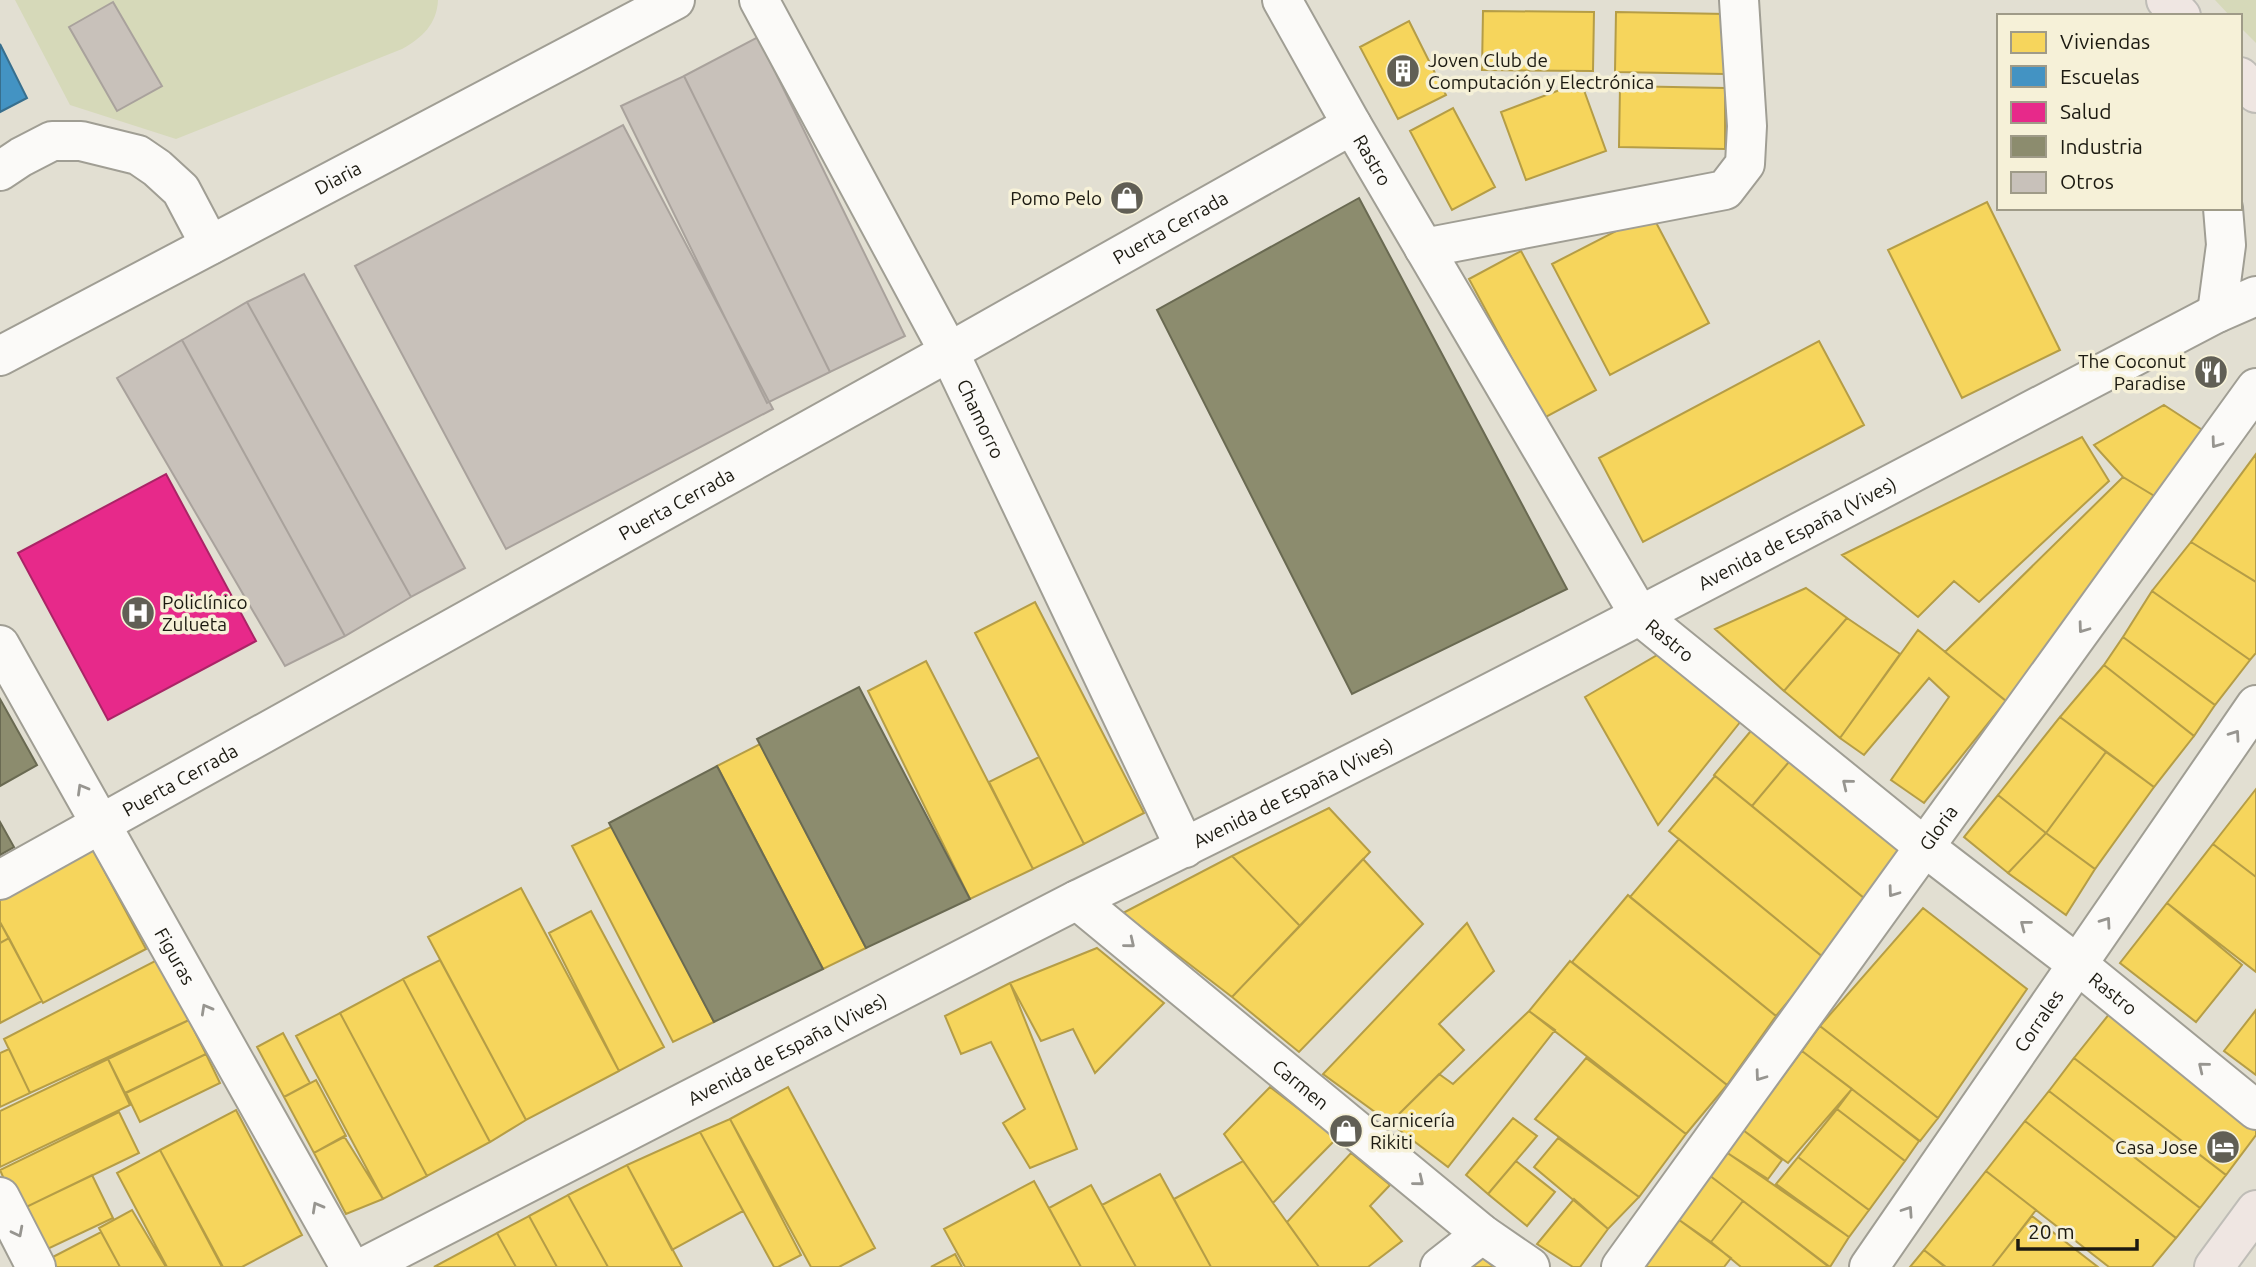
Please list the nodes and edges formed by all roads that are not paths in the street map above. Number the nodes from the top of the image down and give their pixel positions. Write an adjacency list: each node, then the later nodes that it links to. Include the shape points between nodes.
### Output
1 (675, 0): 10 (street, Diaria)
2 (760, 0): 16 (street, Chamorro)
3 (1282, 0): 7 (street, Rastro)
4 (1739, 0): 11 (street, via 1745,164 1725,190)
5 (2242, 78): 6 (main road)
6 (2256, 93)
7 (1352, 125): 11 (street, Rastro); 16 (street, Puerta Cerrada)
8 (0, 171): 10 (street, via 52,141 81,141 138,155 181,190)
9 (2223, 210): 14 (street, via 2226,245)
10 (210, 245): 15 (street, Diaria)
11 (1424, 248): 18 (street, Rastro)
12 (2256, 269): 14 (street, Avenida de España (Vives))
13 (2256, 296): 14 (street, Avenida de España (Vives))
14 (2217, 313): 18 (street, Avenida de España (Vives))
15 (4, 344)
16 (949, 352): 21 (street, Puerta Cerrada); 22 (street, Chamorro)
17 (2256, 388): 23 (street, Gloria, one-way to 23)
18 (1640, 616): 22 (street, Avenida de España (Vives)); 23 (street, Rastro, one-way to 18)
19 (0, 645): 21 (street, Figuras, one-way to 19)
20 (2256, 705): 26 (street, Corrales, one-way to 20)
21 (102, 823): 24 (street, Puerta Cerrada); 32 (street, Figuras, one-way to 21)
22 (1185, 848): 25 (street, Avenida de España (Vives))
23 (1926, 848): 26 (street, Rastro, one-way to 23); 36 (street, Gloria, one-way to 36)
24 (0, 880)
25 (1077, 900): 30 (street, Carmen, one-way to 30); 33 (street, Avenida de España (Vives))
26 (2077, 964): 27 (street, Rastro, one-way to 26); 37 (street, Corrales, one-way to 26)
27 (2256, 1110)
28 (0, 1197): 31 (street, one-way to 31)
29 (2256, 1210): 38 (main road)
30 (1482, 1234): 34 (street); 35 (street, Carmen)
31 (36, 1267)
32 (350, 1267)
33 (364, 1267)
34 (1440, 1267)
35 (1530, 1267)
36 (1621, 1267)
37 (1869, 1267)
38 (2214, 1267)

